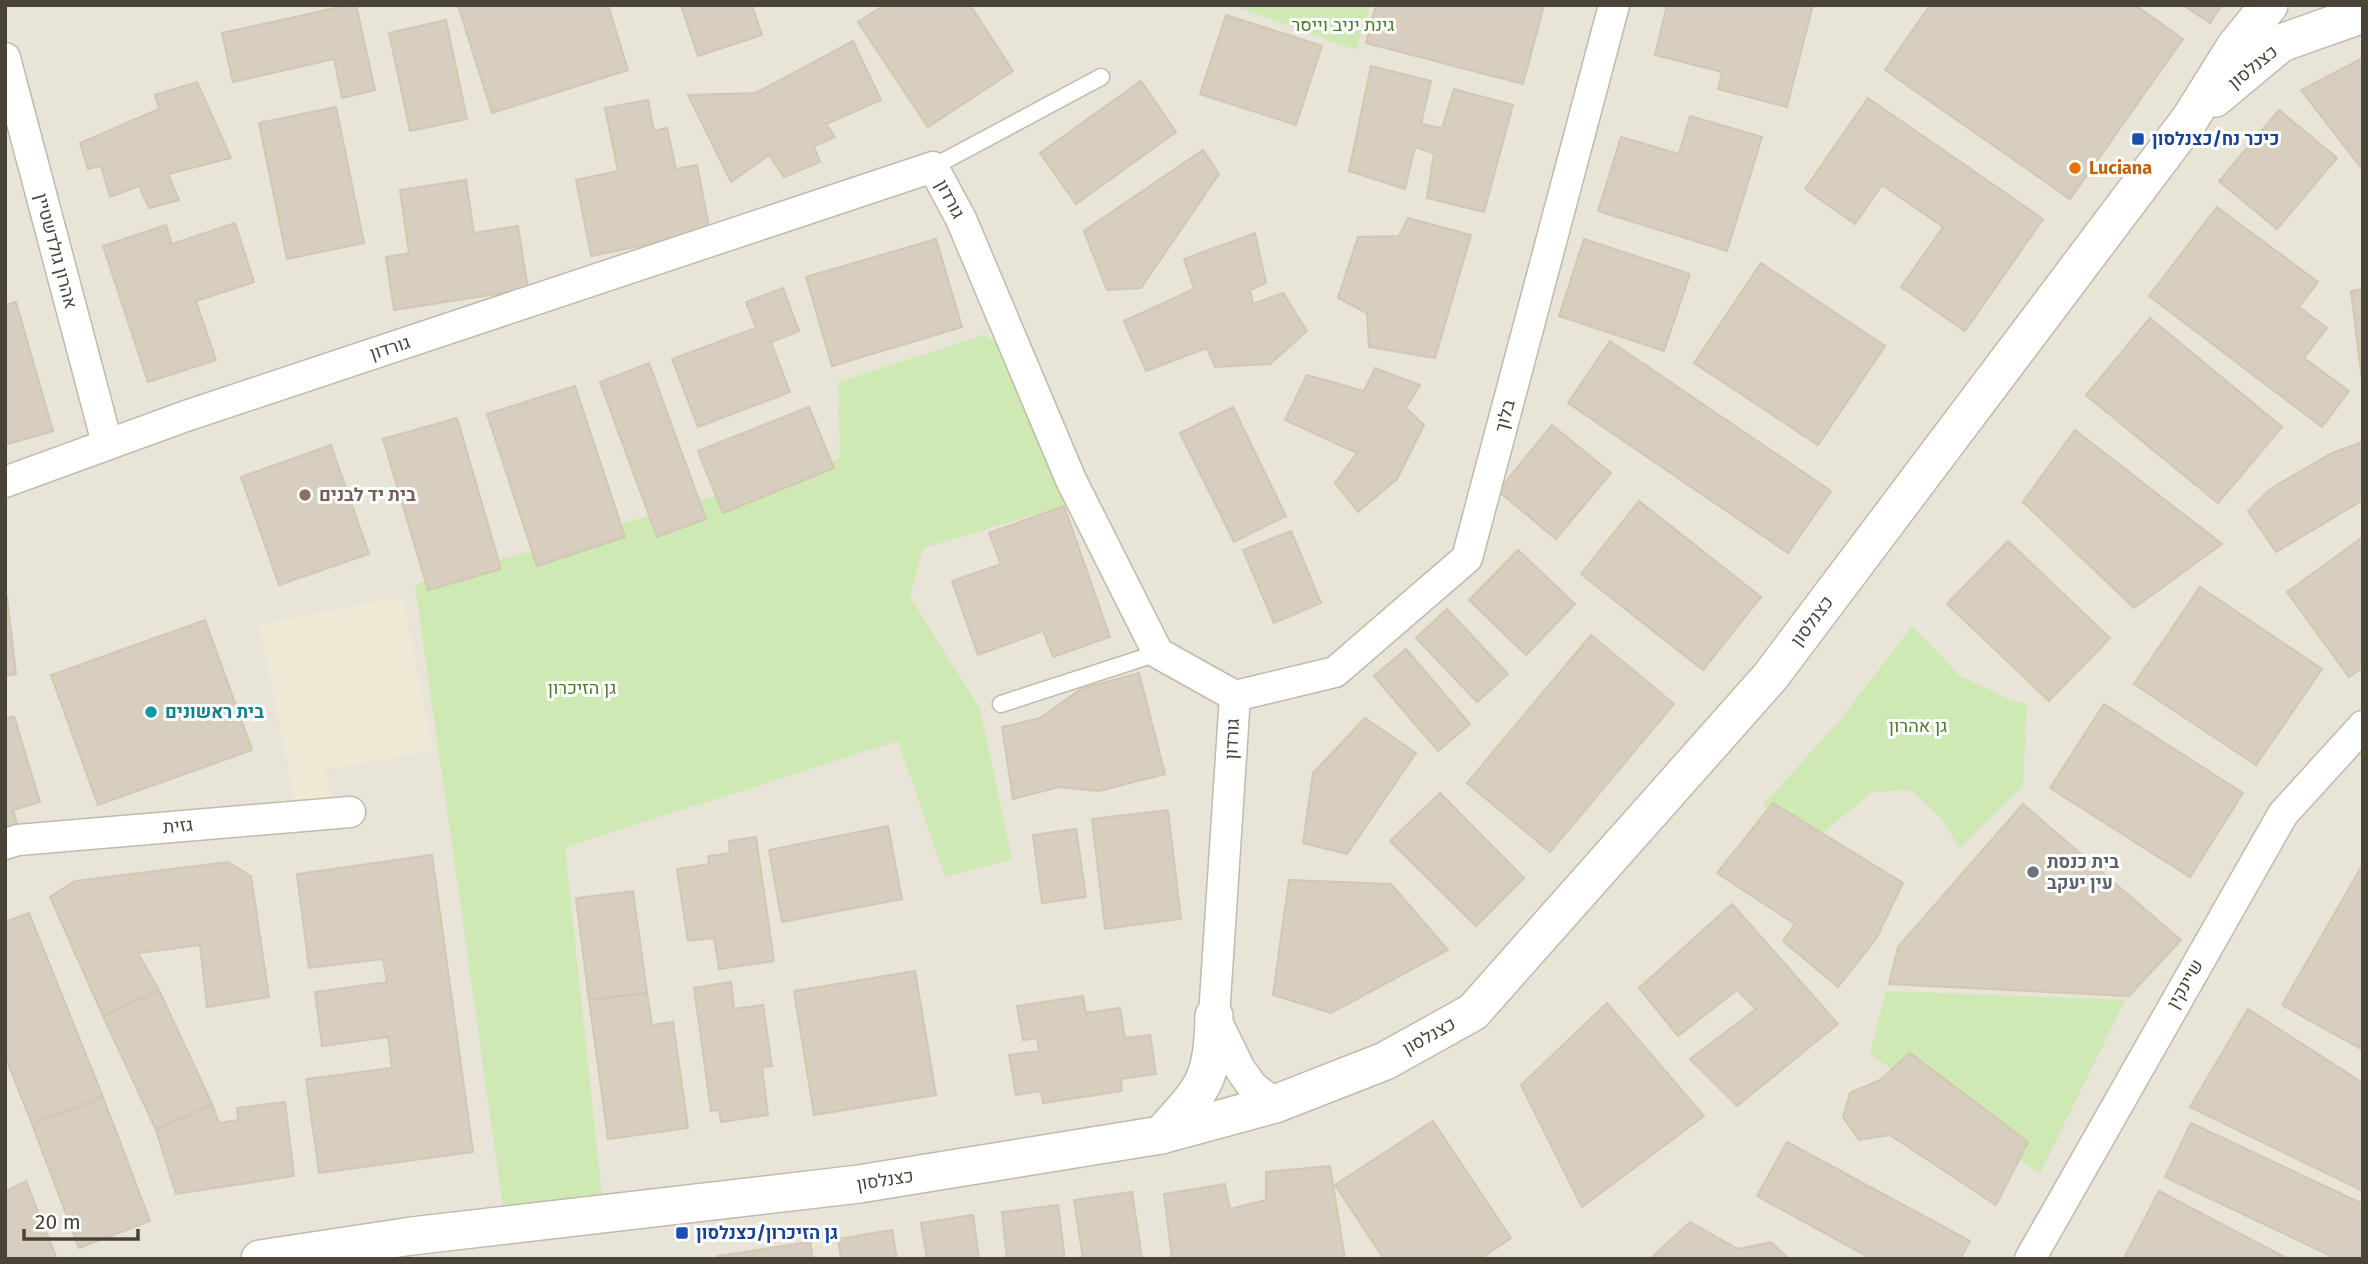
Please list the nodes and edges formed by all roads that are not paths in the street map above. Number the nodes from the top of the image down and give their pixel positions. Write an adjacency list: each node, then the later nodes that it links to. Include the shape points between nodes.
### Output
1 (1614, 5): 11 (street, בלוך, via 1467,558 1335,672)
2 (2269, 5): 6 (street, כצנלסון, via 2235,47)
3 (2363, 13): 6 (street, כצנלסון, via 2281,43)
4 (5, 58): 8 (street, אהרון גולדשטיין)
5 (1101, 77): 7 (lane)
6 (2190, 118): 17 (street, כצנלסון, via 1770,677 1473,1012 1385,1060)
7 (933, 167): 8 (street, גורדון); 10 (street, גורדון, via 961,219 1071,480)
8 (107, 443): 9 (street, גורדון)
9 (5, 482)
10 (1158, 653): 11 (street, גורדון); 12 (lane)
11 (1235, 696): 16 (street, גורדון)
12 (1001, 704)
13 (2363, 726): 20 (street, שיינקין, via 2283,814)
14 (350, 812): 15 (street, גזית)
15 (5, 844)
16 (1214, 1016): 17 (street, גורדון, via 1240,1069 1252,1086); 18 (street, via 1209,1074)
17 (1275, 1104): 18 (street, כצנלסון)
18 (1161, 1135): 19 (street, כצנלסון, via 859,1184 412,1236)
19 (260, 1259)
20 (2030, 1259)

